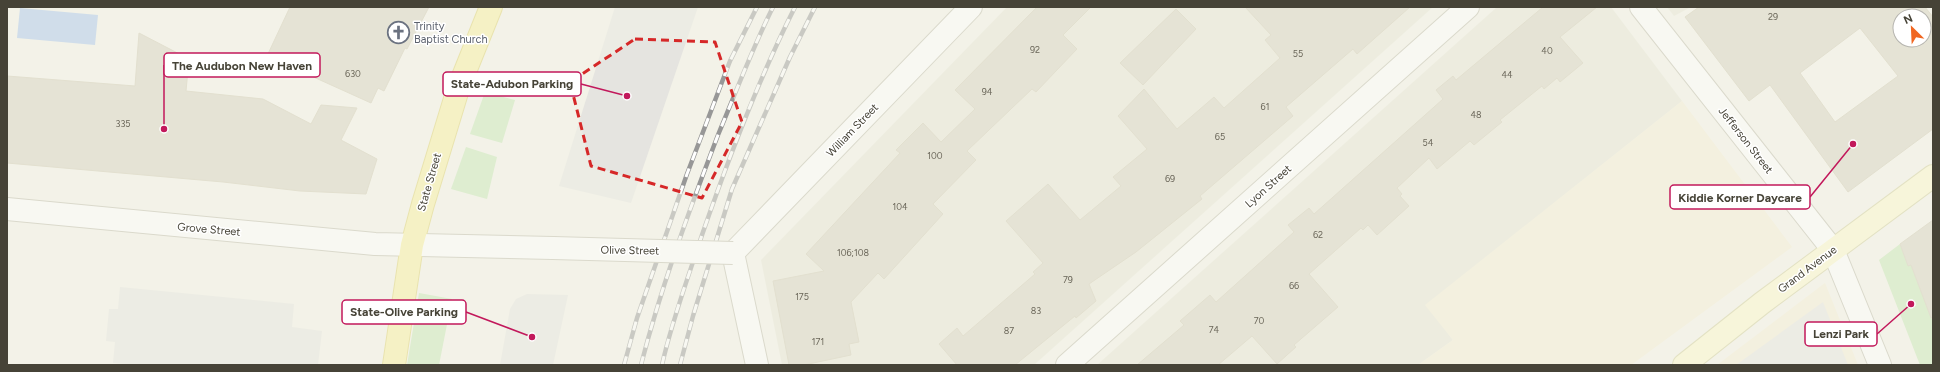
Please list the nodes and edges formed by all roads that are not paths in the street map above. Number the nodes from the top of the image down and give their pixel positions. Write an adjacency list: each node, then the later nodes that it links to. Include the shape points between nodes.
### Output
1 (491, 7): 7 (main road, State Street, via 458,90)
2 (971, 7): 9 (street, William Street)
3 (1468, 7): 12 (street, Lyon Street)
4 (1641, 7): 8 (street, Jefferson Street)
5 (1933, 176): 8 (main road, Grand Avenue)
6 (7, 209): 7 (street, Grove Street, via 217,230)
7 (412, 245): 9 (street, Olive Street, bridge); 10 (main road, State Street)
8 (1833, 250): 13 (main road, Grand Avenue); 14 (street, Jefferson Street)
9 (733, 253): 11 (street)
10 (394, 365)
11 (757, 365)
12 (1067, 365)
13 (1684, 365)
14 (1880, 365)

